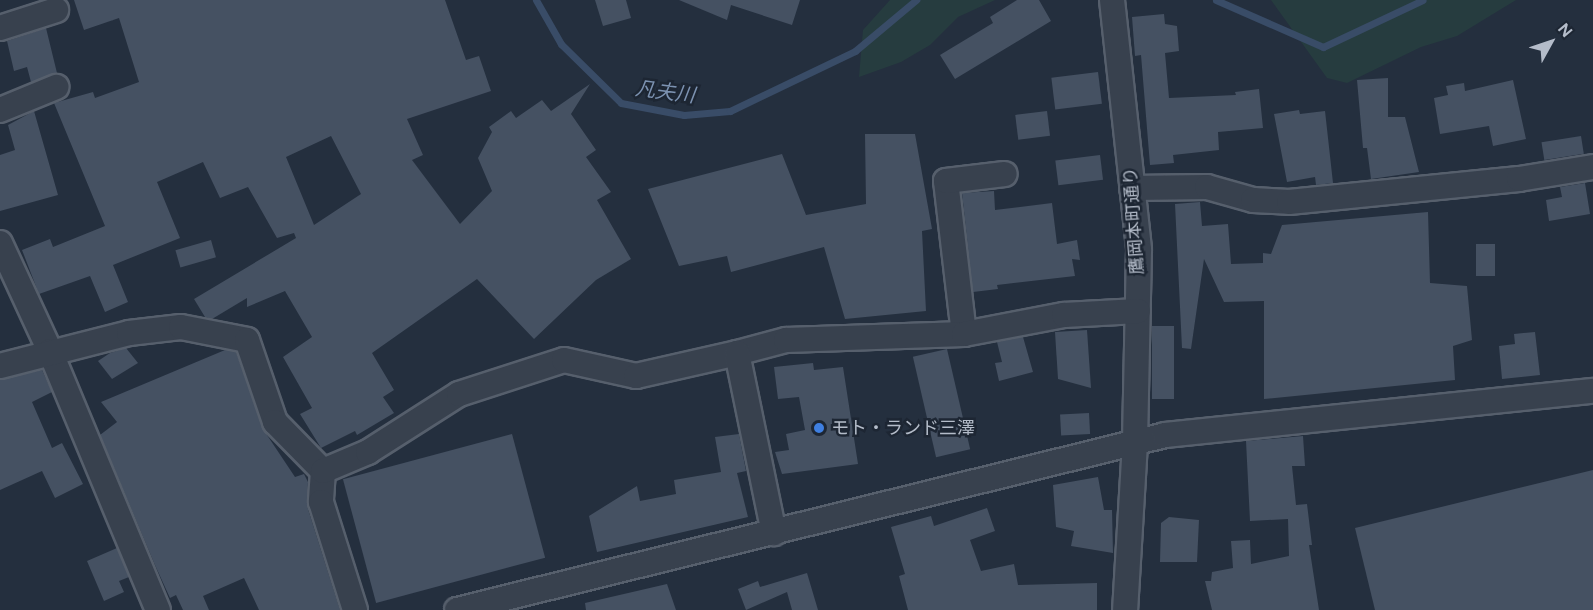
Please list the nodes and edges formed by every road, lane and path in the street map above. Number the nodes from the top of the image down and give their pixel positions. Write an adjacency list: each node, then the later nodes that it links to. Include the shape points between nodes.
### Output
1 (1112, 0): 8 (street, 鷹岡本町通り)
2 (56, 10): 3 (street)
3 (0, 28)
4 (56, 87): 5 (street)
5 (0, 110)
6 (1593, 167): 8 (street, via 1519,179 1289,202 1253,200 1207,187)
7 (1005, 174): 11 (street, via 946,181)
8 (1132, 188): 10 (street, 鷹岡本町通り, via 1139,250)
9 (3, 257): 12 (street)
10 (1138, 311): 11 (street, via 1064,315); 16 (street, 鷹岡本町通り)
11 (964, 334): 13 (street, via 786,340)
12 (50, 351): 14 (street); 17 (street, via 129,333 181,327 247,340 275,422); 19 (street)
13 (737, 354): 17 (street, via 636,376 564,360 459,394 368,452); 18 (street)
14 (0, 366)
15 (1593, 391): 16 (street, via 1165,435)
16 (1136, 443): 18 (street); 22 (street, 鷹岡本町通り)
17 (323, 471): 20 (street, via 321,502)
18 (774, 533): 21 (street)
19 (158, 610)
20 (355, 610)
21 (457, 610)
22 (1125, 610)

